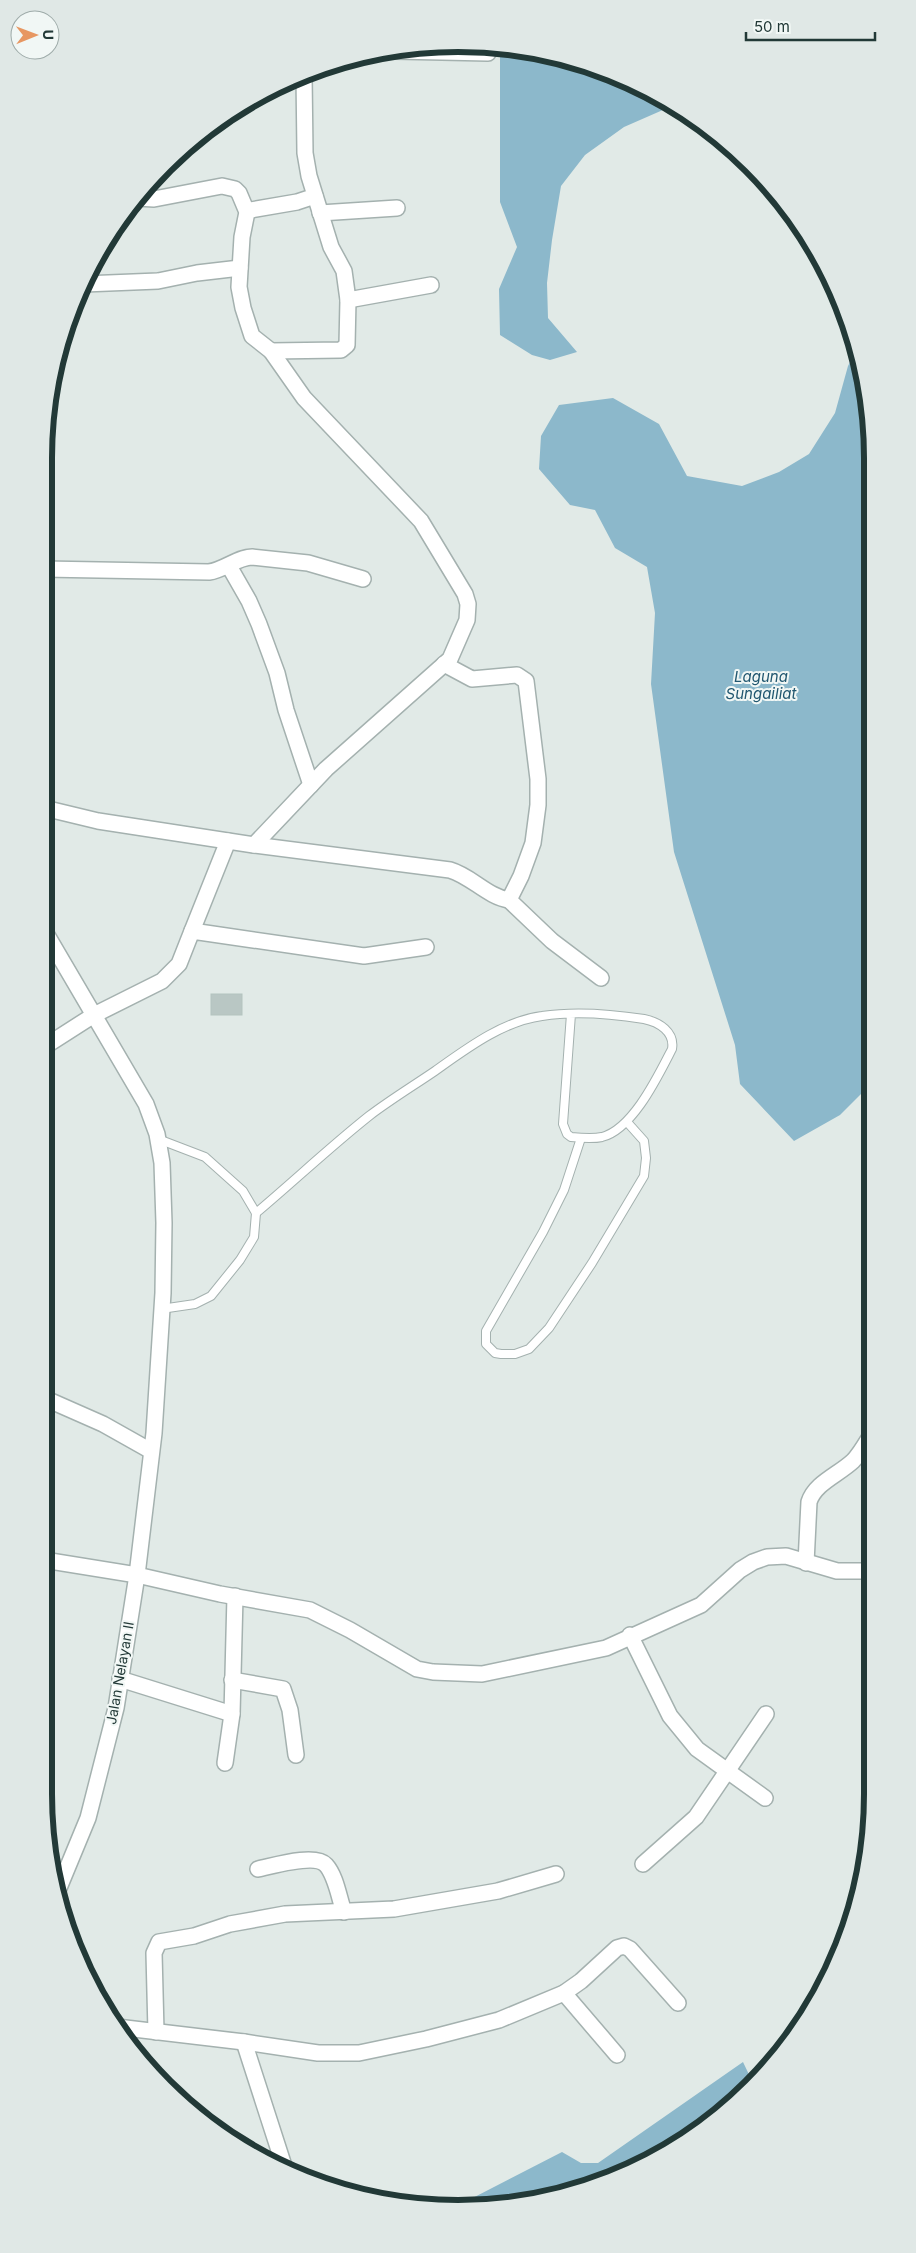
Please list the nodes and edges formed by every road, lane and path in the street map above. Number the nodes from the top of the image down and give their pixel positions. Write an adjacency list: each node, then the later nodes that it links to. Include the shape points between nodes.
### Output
1 (452, 52): 2 (street)
2 (481, 53)
3 (304, 83): 4 (street, via 305,153)
4 (315, 196): 7 (street); 8 (street)
5 (147, 199): 7 (street, via 222,186 235,189)
6 (397, 208): 8 (street)
7 (247, 212): 9 (street)
8 (320, 213): 12 (street, via 331,247 344,271)
9 (240, 268): 10 (street, via 158,281); 13 (street, via 240,294 252,336)
10 (92, 284)
11 (431, 285): 12 (street)
12 (348, 300): 13 (street, via 347,346 344,349)
13 (271, 351): 17 (street, via 304,398 421,521 465,594 467,620)
14 (229, 566): 15 (street, via 209,572); 16 (street, via 252,557 308,563); 18 (street, via 249,601 277,673)
15 (52, 569)
16 (363, 579)
17 (447, 662): 18 (street, via 372,726); 22 (street, via 472,679 516,675 526,681 538,779 538,805 533,843 514,895)
18 (311, 785): 21 (street)
19 (52, 810): 20 (street, via 98,821)
20 (228, 841): 21 (street); 23 (street)
21 (254, 845): 22 (street, via 450,870)
22 (509, 900): 26 (street, via 552,941)
23 (192, 931): 25 (street, via 364,956); 28 (street, via 179,964 162,981)
24 (52, 944): 28 (street, Jalan Nelayan II)
25 (426, 947)
26 (601, 978)
27 (571, 1014): 30 (lane, via 646,1020 665,1028 672,1038 669,1055 636,1114); 31 (lane, via 563,1124 566,1134); 33 (lane, via 541,1016 480,1039 370,1116)
28 (94, 1015): 29 (street); 32 (street, Jalan Nelayan II, via 146,1104)
29 (52, 1043)
30 (627, 1122): 31 (lane, via 602,1137); 31 (lane, via 644,1142 644,1176 549,1328 528,1349 515,1354 495,1353 486,1344 486,1331 564,1190)
31 (581, 1138)
32 (158, 1139): 33 (lane, via 205,1157 243,1191); 34 (street, Jalan Nelayan II, via 164,1223)
33 (256, 1213): 34 (lane, via 254,1237 211,1296 195,1304)
34 (162, 1309): 36 (street, Jalan Nelayan II)
35 (52, 1401): 36 (street)
36 (152, 1443): 41 (street, Jalan Nelayan II)
37 (864, 1445): 39 (street, via 852,1462 811,1495)
38 (52, 1561): 41 (street)
39 (806, 1563): 40 (street, via 838,1571); 43 (street, via 786,1556 753,1562 701,1605)
40 (864, 1571)
41 (137, 1575): 42 (street); 44 (street, Jalan Nelayan II)
42 (235, 1596): 43 (street, via 319,1614 410,1665 433,1672 482,1674 606,1648); 45 (street)
43 (630, 1635): 50 (street, via 670,1716 697,1749)
44 (120, 1679): 46 (street); 55 (street, Jalan Nelayan II, via 105,1756 90,1809)
45 (232, 1680): 46 (street); 48 (street, via 283,1689 290,1710)
46 (232, 1714): 49 (street)
47 (766, 1714): 50 (street)
48 (296, 1755)
49 (224, 1763)
50 (727, 1772): 51 (street); 52 (street, via 696,1817)
51 (765, 1798)
52 (644, 1864)
53 (258, 1869): 56 (street, via 319,1860 331,1872)
54 (556, 1874): 56 (street, via 498,1891 394,1909)
55 (62, 1881)
56 (344, 1912): 60 (street, via 285,1914 159,1942 154,1953)
57 (564, 1993): 58 (street, via 617,1948 624,1946); 61 (street, via 499,2020 359,2053 318,2054); 62 (street)
58 (678, 2003)
59 (127, 2028): 60 (street)
60 (156, 2032): 61 (street)
61 (244, 2042): 63 (street)
62 (617, 2055)
63 (281, 2160)

